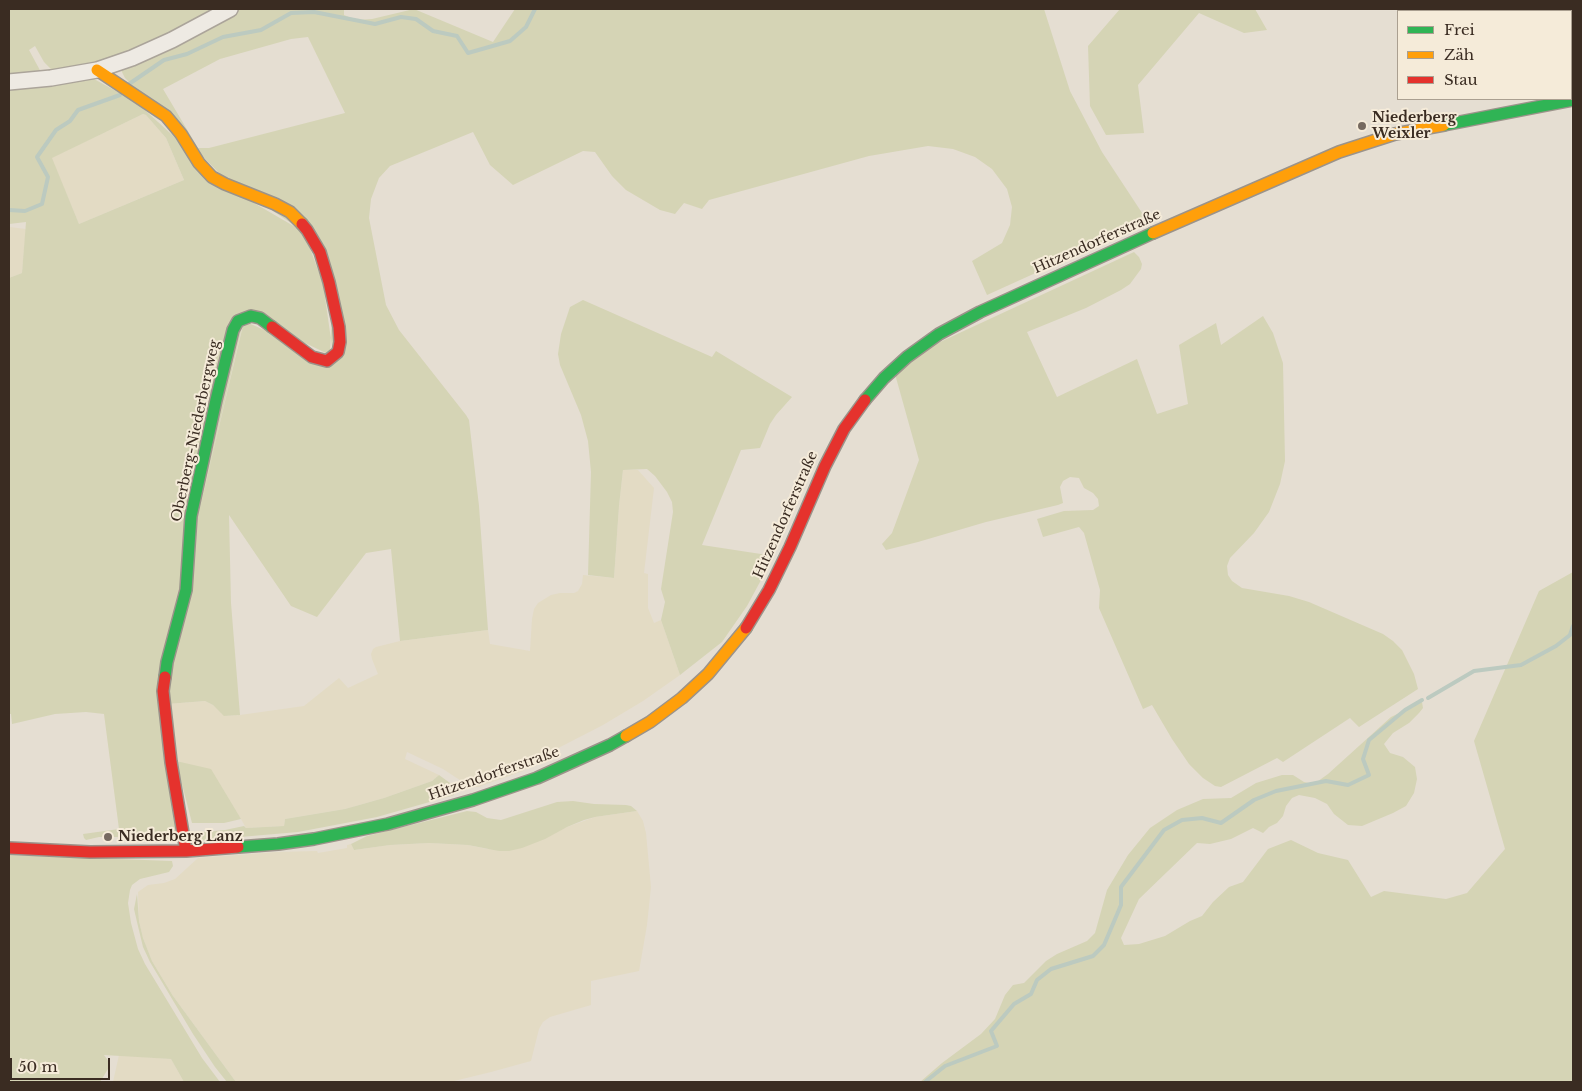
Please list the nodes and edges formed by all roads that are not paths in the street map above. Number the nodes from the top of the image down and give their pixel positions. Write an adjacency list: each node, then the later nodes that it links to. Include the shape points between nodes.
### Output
1 (230, 9): 2 (street, via 172,40)
2 (97, 70): 3 (street); 6 (main road, Oberberg-Niederbergweg, via 166,116 212,177 284,208 307,230 320,252 336,308 340,336 335,355 323,361 260,318 243,318 233,330 191,516 186,590 167,662 163,691)
3 (9, 82)
4 (1573, 100): 6 (main road, Hitzendorferstraße, via 1402,132 1363,143 1135,241 939,334 884,378 844,429 769,590 746,628 708,674 682,698 632,733 537,778 388,824 305,840)
5 (9, 848): 6 (main road, Hitzendorferstraße, via 90,852)
6 (186, 851)

